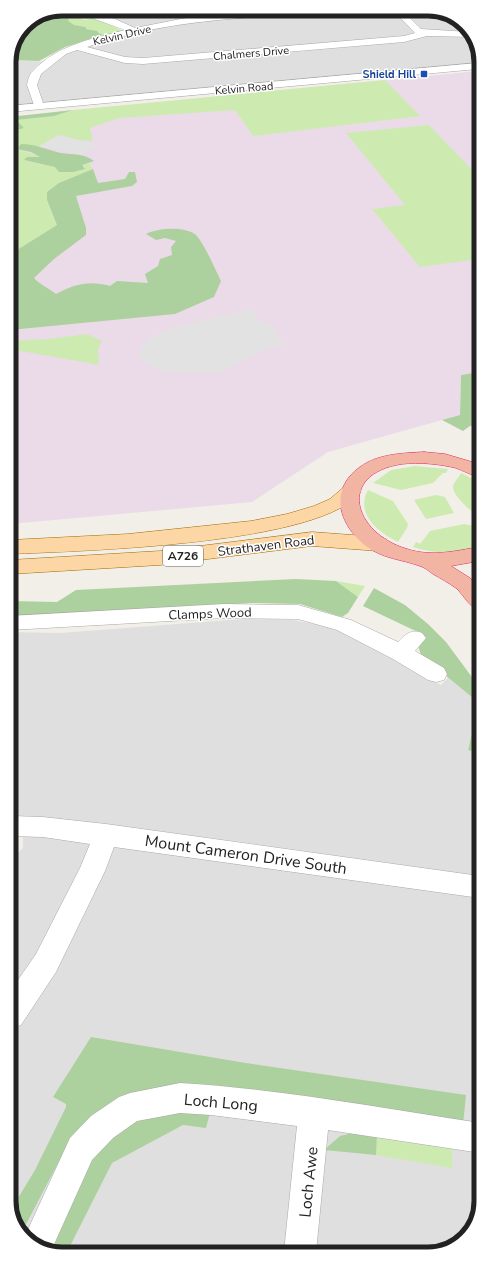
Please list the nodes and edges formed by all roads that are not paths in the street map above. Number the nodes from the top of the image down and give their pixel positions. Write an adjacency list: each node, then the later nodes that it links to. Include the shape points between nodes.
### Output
1 (95, 16): 4 (street)
2 (214, 16): 4 (street, Kelvin Drive)
3 (403, 16): 5 (street, via 418,30)
4 (134, 32): 7 (street, Kelvin Drive)
5 (427, 33): 6 (street); 7 (street, Chalmers Drive, via 404,39 143,61 125,60)
6 (465, 35)
7 (77, 47): 9 (street, Kelvin Drive, via 63,52 36,73 32,85)
8 (474, 66): 9 (street, Kelvin Road)
9 (39, 106): 10 (street, Kelvin Road)
10 (16, 108)
11 (474, 467): 12 (highway, A726, via 433,457 398,459 370,470)
12 (351, 491): 13 (highway, A726, via 350,508 357,524 366,535); 14 (main road, Strathaven Road / A726, via 339,502 317,511 259,526 156,539)
13 (379, 544): 16 (highway, A726, via 400,554); 17 (main road, Strathaven Road / A726, via 312,539 160,558)
14 (16, 547)
15 (474, 555): 16 (highway, A726, via 448,560)
16 (424, 559): 18 (highway, via 463,583)
17 (16, 567)
18 (474, 596)
19 (16, 623): 21 (street, Clamps Wood, via 224,611 298,612 344,625)
20 (415, 638): 21 (street)
21 (401, 653): 22 (street, Clamps Wood)
22 (436, 674)
23 (16, 826): 24 (street, Mount Cameron Drive South)
24 (106, 835): 25 (street, Mount Cameron Drive South); 26 (street, via 92,870 46,963)
25 (474, 886)
26 (16, 1008)
27 (314, 1112): 28 (street, Loch Long); 29 (street, Loch Long, via 180,1098 130,1108 102,1127 81,1149); 30 (street, Loch Awe)
28 (474, 1137)
29 (38, 1241)
30 (300, 1247)

